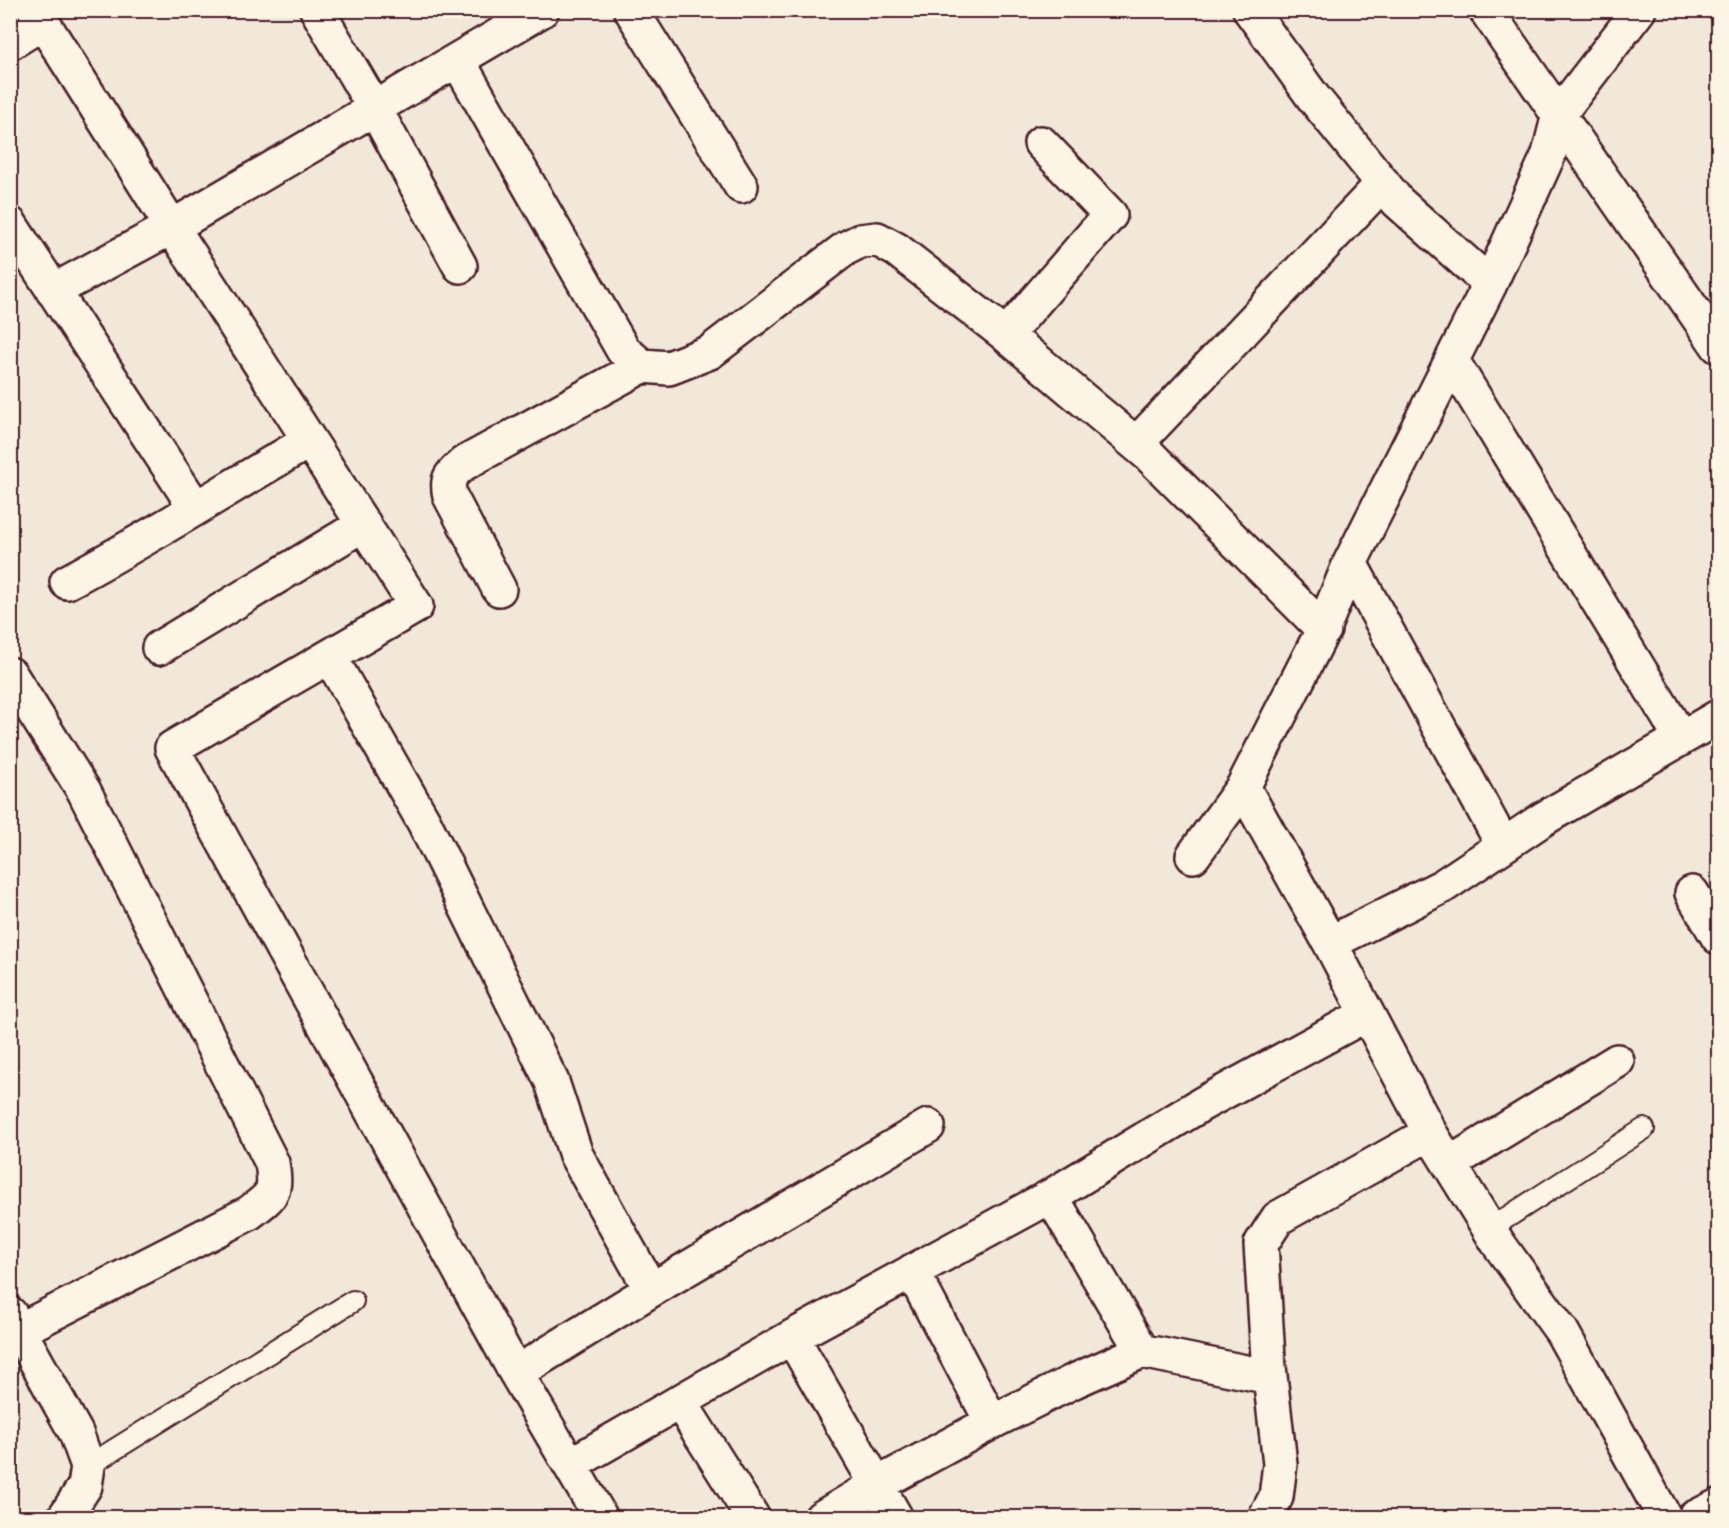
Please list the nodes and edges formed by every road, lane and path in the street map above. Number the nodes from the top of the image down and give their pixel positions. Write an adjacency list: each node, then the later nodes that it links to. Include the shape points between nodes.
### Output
1 (317, 10): 10 (street)
2 (542, 10): 9 (street)
3 (631, 10): 14 (street)
4 (1250, 10): 13 (street, via 1313,97)
5 (1486, 10): 11 (street)
6 (1639, 10): 11 (street)
7 (39, 17): 8 (street); 16 (street)
8 (10, 43)
9 (458, 61): 10 (street); 23 (street, via 623,350)
10 (375, 109): 16 (street); 17 (street)
11 (1559, 114): 18 (street, via 1549,154); 21 (street)
12 (1041, 143): 20 (street, via 1110,215)
13 (1383, 183): 18 (street, via 1398,202); 25 (street)
14 (741, 186)
15 (10, 224): 19 (street)
16 (172, 227): 19 (street); 24 (street)
17 (460, 266)
18 (1490, 284): 22 (street)
19 (53, 291): 26 (street)
20 (1006, 335): 23 (street, via 897,250 877,239 846,248 710,352 669,368); 25 (street)
21 (1719, 346)
22 (1452, 362): 28 (street); 36 (street)
23 (642, 366): 30 (street, via 463,464 452,474 447,485 450,496)
24 (309, 441): 26 (street); 27 (street)
25 (1136, 444): 31 (street)
26 (195, 507): 29 (street, via 135,546)
27 (364, 525): 32 (street); 33 (street, via 416,606)
28 (1350, 563): 31 (street); 38 (street)
29 (67, 582)
30 (499, 589)
31 (1324, 630): 37 (street)
32 (159, 648)
33 (330, 657): 52 (street, via 429,832 552,1082 576,1155); 57 (street, via 172,748)
34 (10, 674): 54 (street, via 84,791 272,1163 275,1182 270,1196 249,1213)
35 (1719, 717): 36 (street)
36 (1681, 738): 38 (street)
37 (1243, 787): 39 (street); 42 (street)
38 (1503, 845): 42 (street, via 1443,886)
39 (1193, 856)
40 (1692, 893): 41 (street)
41 (1719, 937)
42 (1330, 943): 43 (street)
43 (1367, 1014): 47 (street); 49 (street, via 1202,1104)
44 (1617, 1060): 48 (street)
45 (928, 1126): 52 (street)
46 (1644, 1129): 50 (lane)
47 (1430, 1133): 48 (street); 58 (street, via 1278,1218 1266,1235 1261,1244)
48 (1449, 1164): 50 (street)
49 (1051, 1196): 51 (street); 56 (street)
50 (1489, 1229): 71 (street, via 1562,1332)
51 (912, 1271): 55 (street); 60 (street)
52 (651, 1290): 57 (street)
53 (353, 1301): 62 (lane)
54 (15, 1322): 62 (street, via 76,1432)
55 (792, 1337): 59 (street); 63 (street)
56 (1142, 1350): 58 (street); 60 (street)
57 (516, 1373): 61 (street)
58 (1270, 1377): 70 (street, via 1280,1464 1276,1497)
59 (680, 1402): 61 (street); 67 (street)
60 (992, 1422): 63 (street)
61 (570, 1465): 66 (street)
62 (88, 1466): 65 (street, via 85,1486)
63 (878, 1484): 68 (street); 69 (street)
64 (1719, 1506): 72 (street)
65 (64, 1518)
66 (602, 1518)
67 (753, 1518)
68 (821, 1518)
69 (896, 1518)
70 (1265, 1518)
71 (1665, 1518)
72 (1694, 1518)

